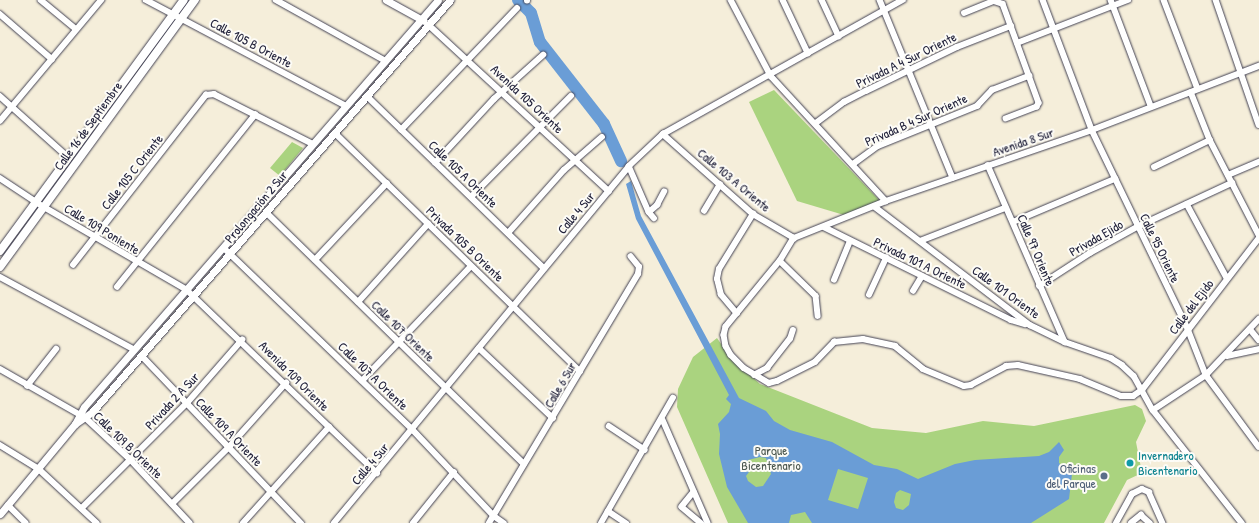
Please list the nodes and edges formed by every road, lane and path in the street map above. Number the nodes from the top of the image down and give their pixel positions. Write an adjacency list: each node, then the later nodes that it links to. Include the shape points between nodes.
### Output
1 (41, 0): 29 (street)
2 (101, 0): 29 (street)
3 (146, 0): 24 (street, Calle 105 B Oriente)
4 (184, 0): 24 (main road, Calle 16 de Septiembre)
5 (195, 0): 24 (main road, Calle 16 de Septiembre)
6 (276, 0): 36 (street)
7 (438, 0): 25 (street, Prolongación 2 Sur)
8 (450, 0): 26 (street, Prolongación 2 Sur)
9 (731, 0): 40 (street)
10 (783, 0): 32 (street)
11 (822, 0): 30 (street)
12 (880, 0): 21 (street)
13 (903, 0): 21 (street, Calle 4 Sur)
14 (1042, 0): 28 (street, Calle 95 Oriente)
15 (1128, 0): 19 (street)
16 (1164, 0): 42 (street)
17 (1216, 0): 39 (street)
18 (388, 1): 25 (street)
19 (1112, 3): 28 (street); 50 (street)
20 (517, 8): 35 (street)
21 (884, 11): 30 (street, Calle 4 Sur); 38 (street)
22 (964, 13): 27 (street, via 999,1 1003,4)
23 (0, 14): 34 (street)
24 (178, 16): 49 (street, Calle 105 B Oriente); 65 (main road, Calle 16 de Septiembre); 87 (main road, Calle 16 de Septiembre)
25 (422, 20): 26 (street); 36 (street, Prolongación 2 Sur)
26 (429, 25): 35 (street, Avenida 105 Oriente); 46 (street, Prolongación 2 Sur)
27 (1011, 26): 31 (street); 38 (street, Privada A 4 Sur Oriente, via 957,47)
28 (1053, 28): 31 (street); 59 (street, Calle 95 Oriente)
29 (76, 29): 34 (street)
30 (839, 36): 32 (street, Calle 4 Sur)
31 (1017, 43): 41 (street)
32 (808, 53): 40 (street, Calle 4 Sur)
33 (543, 55): 43 (street)
34 (52, 59): 48 (street)
35 (467, 59): 43 (street, Avenida 105 Oriente); 58 (street)
36 (386, 61): 49 (street, Prolongación 2 Sur)
37 (1259, 66): 39 (street, Avenida 8 Sur)
38 (908, 71): 54 (street, Privada A 4 Sur Oriente, via 844,102); 55 (street)
39 (1240, 74): 42 (street, Avenida 8 Sur); 56 (street)
40 (771, 76): 54 (street); 61 (street, Calle 4 Sur)
41 (1029, 76): 52 (street, via 1039,105); 55 (street, Privada B 4 Sur Oriente, via 992,90 977,106)
42 (1198, 89): 44 (street, Avenida 8 Sur)
43 (502, 92): 57 (street, Avenida 105 Oriente); 68 (street)
44 (1190, 92): 50 (street, Avenida 8 Sur); 63 (street)
45 (0, 96): 48 (street)
46 (367, 96): 58 (street, Calle 105 A Oriente); 60 (street, Prolongación 2 Sur)
47 (571, 96): 57 (street)
48 (13, 106): 53 (street); 65 (street)
49 (346, 106): 64 (street, Prolongación 2 Sur)
50 (1151, 106): 59 (street, Avenida 8 Sur)
51 (255, 115): 64 (street); 100 (street, Calle 105 C Oriente, via 209,93); 112 (street)
52 (1006, 119)
53 (0, 121)
54 (816, 123): 69 (street)
55 (931, 125): 69 (street, Privada B 4 Sur Oriente, via 878,146); 75 (street)
56 (1259, 126)
57 (540, 127): 66 (street, Avenida 105 Oriente); 82 (street)
58 (401, 130): 68 (street, Calle 105 A Oriente)
59 (1092, 130): 70 (street, Avenida 8 Sur); 76 (street, Calle 95 Oriente)
60 (335, 133): 78 (street, Privada 105 B Oriente); 91 (street, Prolongación 2 Sur)
61 (663, 134): 71 (street, Calle 4 Sur); 79 (street, Calle 103 A Oriente)
62 (602, 137): 66 (street)
63 (1210, 140): 72 (street); 73 (street)
64 (313, 144): 105 (street, Prolongación 2 Sur)
65 (68, 157): 84 (main road, Calle 16 de Septiembre)
66 (576, 160): 80 (street, Avenida 105 Oriente); 98 (street)
67 (1259, 162): 73 (street)
68 (435, 163): 82 (street, Calle 105 A Oriente)
69 (853, 164): 83 (street)
70 (988, 165): 75 (street, Avenida 8 Sur); 88 (street, Calle 97 Oriente)
71 (629, 166): 80 (street, Calle 4 Sur); 90 (street)
72 (1154, 167)
73 (1228, 175): 77 (street)
74 (0, 178): 84 (street, Calle 109 Poniente)
75 (953, 178): 83 (street, Avenida 8 Sur)
76 (1115, 179): 94 (street); 97 (street, Calle 95 Oriente)
77 (1232, 183): 85 (street, Privada Ejido); 99 (street)
78 (387, 184): 95 (street, Privada 105 B Oriente); 110 (street)
79 (720, 184): 89 (street); 92 (street, Calle 103 A Oriente)
80 (609, 191): 116 (street, Calle 4 Sur)
81 (664, 192): 90 (street, via 657,205)
82 (471, 198): 98 (street, Calle 105 A Oriente)
83 (886, 201): 86 (street, Avenida 8 Sur)
84 (36, 202): 87 (street, Calle 109 Poniente); 106 (main road, Calle 16 de Septiembre)
85 (1187, 204): 97 (street, Privada Ejido); 119 (street)
86 (875, 206): 96 (street, Avenida 8 Sur); 104 (street, Calle 101 Oriente)
87 (44, 207): 100 (street, Calle 109 Poniente); 115 (main road, Calle 16 de Septiembre)
88 (1005, 208): 94 (street, Calle 97 Oriente); 104 (street)
89 (704, 211)
90 (649, 212): 93 (street)
91 (267, 213): 107 (street, Prolongación 2 Sur); 110 (street, Calle 107 Oriente)
92 (753, 214): 101 (street, Calle 103 A Oriente); 129 (street, via 719,269 717,279 721,295)
93 (654, 218)
94 (1013, 222): 121 (street, Calle 97 Oriente)
95 (428, 224): 114 (street, Privada 105 B Oriente); 127 (street)
96 (824, 227): 101 (street, Avenida 8 Sur); 103 (street, Privada 101 A Oriente)
97 (1137, 227): 121 (street, Privada Ejido); 133 (street, Calle 95 Oriente)
98 (508, 233): 116 (street, Calle 105 A Oriente)
99 (1259, 235)
100 (94, 237): 112 (street, Calle 109 Poniente); 113 (street, Calle 105 C Oriente)
101 (794, 238): 111 (street)
102 (1259, 238): 119 (street, Calle del Ejido)
103 (850, 241): 109 (street, Privada 101 A Oriente); 120 (street)
104 (920, 241): 132 (street, Calle 101 Oriente)
105 (224, 248): 107 (street, Calle 107 A Oriente); 123 (street, Prolongación 2 Sur)
106 (0, 251)
107 (232, 254): 126 (street, Prolongación 2 Sur); 150 (street, Calle 107 A Oriente)
108 (631, 257): 147 (street, Calle 6 Sur, via 639,267 638,274)
109 (886, 258): 117 (street, Privada 101 A Oriente); 125 (street)
110 (315, 260): 127 (street, Calle 107 Oriente)
111 (780, 261): 129 (street); 130 (street, via 816,296)
112 (138, 263): 122 (street); 123 (street, Calle 109 Poniente)
113 (72, 265)
114 (471, 266): 128 (street, Privada 105 B Oriente); 139 (street)
115 (0, 267)
116 (544, 268): 128 (street, Calle 4 Sur)
117 (922, 276): 124 (street); 132 (street, Privada 101 A Oriente, via 1011,320)
118 (0, 277): 143 (street)
119 (1227, 278): 133 (street, Calle del Ejido)
120 (834, 280)
121 (1039, 286): 138 (street, Calle 97 Oriente)
122 (117, 287)
123 (187, 290): 126 (street, Calle 109 Poniente); 143 (street, Prolongación 2 Sur)
124 (913, 291)
125 (869, 295)
126 (194, 296): 136 (street, Avenida 109 Oriente); 144 (street, Prolongación 2 Sur)
127 (358, 302): 139 (street, Calle 107 Oriente)
128 (514, 306): 140 (street, Calle 4 Sur); 147 (street, Privada 105 B Oriente)
129 (737, 314): 148 (street, via 726,327 726,346 744,368)
130 (818, 316)
131 (1259, 319): 134 (street)
132 (1030, 325): 138 (street, Calle 101 Oriente)
133 (1188, 329): 149 (street, Calle 95 Oriente); 154 (street, Calle del Ejido)
134 (1250, 329): 137 (street); 145 (street)
135 (793, 330): 148 (street, via 790,339 767,368)
136 (242, 340): 151 (street, Avenida 109 Oriente); 156 (street, Privada 2 A Sur)
137 (1259, 340)
138 (1065, 342): 154 (street, Calle 101 Oriente, via 1112,358 1134,376)
139 (400, 343): 150 (street); 153 (street, Calle 107 Oriente)
140 (479, 348): 153 (street, Calle 4 Sur); 159 (street)
141 (56, 349): 152 (street)
142 (1259, 349): 145 (street)
143 (135, 350): 158 (street, Prolongación 2 Sur)
144 (142, 356): 156 (street, Calle 109 A Oriente); 158 (street, Prolongación 2 Sur)
145 (1227, 356): 149 (street)
146 (0, 370): 152 (street, Calle 109 B Oriente)
147 (580, 371): 159 (street, Calle 6 Sur)
148 (754, 375): 154 (street, via 769,383 777,382 816,362 834,342 863,339 895,346 923,369 944,380 964,386 971,385 1012,364 1080,379 1122,396 1133,396)
149 (1206, 376): 157 (street); 166 (street, Calle 95 Oriente)
150 (362, 381): 163 (street, Calle 107 A Oriente)
151 (286, 383): 162 (street, Avenida 109 Oriente); 165 (street)
152 (27, 386): 158 (street, Calle 109 B Oriente)
153 (446, 388): 163 (street, Calle 4 Sur); 169 (street, Calle 107 Oriente)
154 (1142, 390): 157 (street)
155 (673, 398): 160 (street)
156 (187, 403): 165 (street, Calle 109 A Oriente); 168 (street, Privada 2 A Sur)
157 (1153, 410): 198 (street)
158 (82, 416): 168 (street, Calle 109 B Oriente); 170 (street, Prolongación 2 Sur)
159 (553, 418): 169 (street, Calle 6 Sur)
160 (663, 420): 167 (street); 174 (street)
161 (609, 426): 167 (street)
162 (329, 427): 172 (street, Avenida 109 Oriente); 173 (street)
163 (412, 430): 171 (street, Calle 107 A Oriente); 172 (street, Calle 4 Sur)
164 (0, 445): 170 (street)
165 (229, 447): 173 (street, Calle 109 A Oriente); 175 (street)
166 (1259, 447)
167 (645, 450): 178 (street)
168 (131, 460): 175 (street, Calle 109 B Oriente); 177 (street, Privada 2 A Sur)
169 (524, 464): 180 (street, Calle 6 Sur)
170 (39, 468): 176 (street, Prolongación 2 Sur); 177 (street)
171 (454, 472): 180 (street, Calle 107 A Oriente); 187 (street)
172 (377, 473): 186 (street, Calle 4 Sur)
173 (272, 492): 184 (street); 185 (street, Calle 109 A Oriente)
174 (694, 492): 192 (street, via 682,507); 193 (street)
175 (172, 504): 183 (street, Calle 109 B Oriente)
176 (8, 505): 179 (street, Prolongación 2 Sur); 181 (street)
177 (82, 508): 182 (street)
178 (608, 511): 190 (street); 191 (street)
179 (0, 514)
180 (494, 516): 188 (street, Calle 6 Sur); 189 (street, Calle 107 A Oriente)
181 (26, 523)
182 (97, 523)
183 (190, 523)
184 (243, 523)
185 (301, 523)
186 (334, 523)
187 (413, 523)
188 (489, 523)
189 (504, 523)
190 (601, 523)
191 (626, 523)
192 (701, 523)
193 (708, 523)
194 (1116, 523): 197 (street, via 1132,494 1142,489 1149,492)
195 (1131, 523): 196 (street, via 1140,516)
196 (1150, 523)
197 (1164, 523)
198 (1242, 523)

